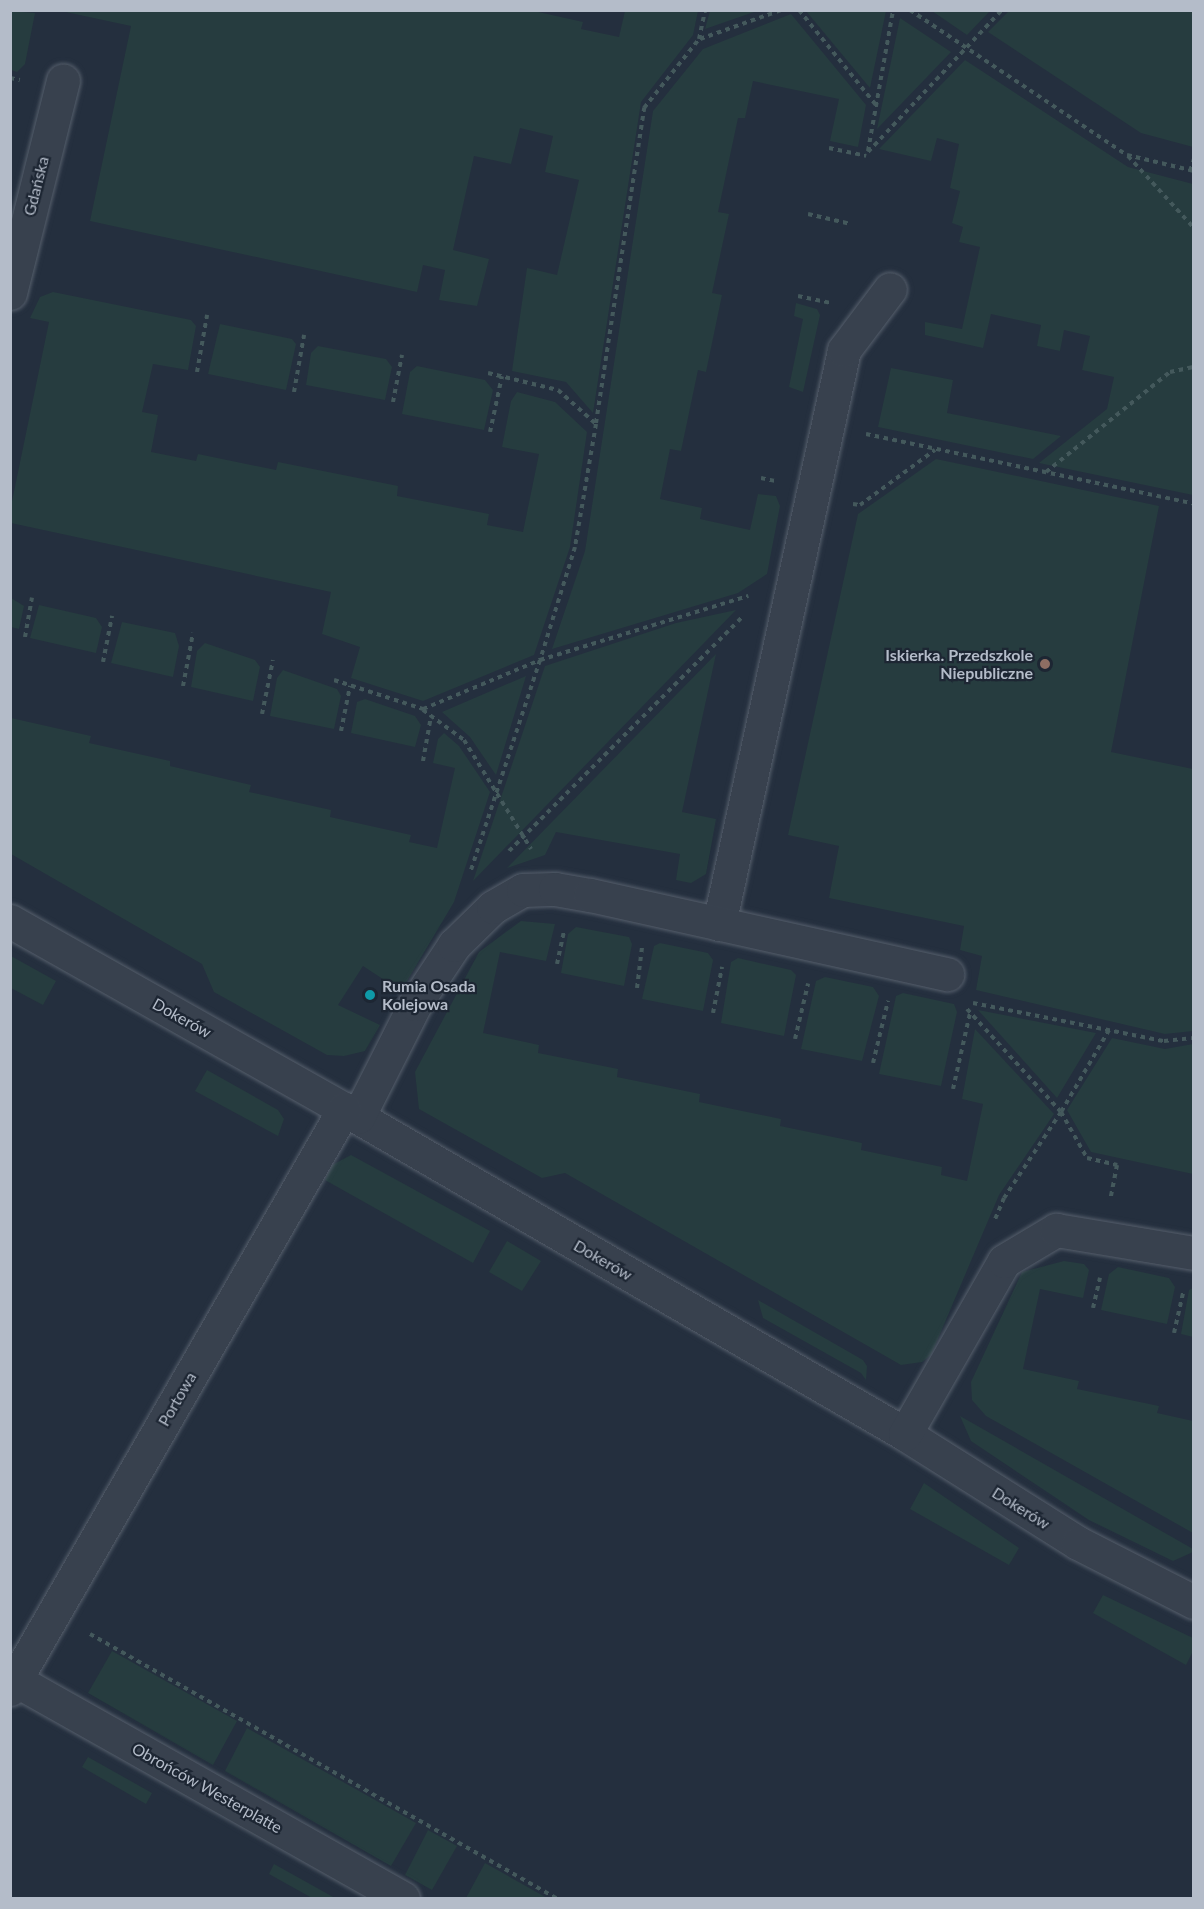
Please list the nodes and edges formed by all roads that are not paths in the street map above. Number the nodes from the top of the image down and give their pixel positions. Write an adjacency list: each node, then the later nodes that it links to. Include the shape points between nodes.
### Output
1 (63, 80): 3 (street, Gdańska)
2 (890, 289): 5 (street, via 844,350)
3 (10, 293)
4 (10, 921): 7 (street, Dokerów)
5 (719, 924): 6 (street, Portowa); 7 (street, Portowa, via 555,889 523,890 493,907 454,945)
6 (947, 974)
7 (351, 1113): 9 (street, Dokerów); 11 (street, Portowa)
8 (1194, 1253): 9 (street, via 1056,1230 1004,1261)
9 (905, 1434): 10 (street, Dokerów, via 1078,1543)
10 (1194, 1602)
11 (12, 1682): 12 (street, Obrońców Westerplatte)
12 (403, 1899)

